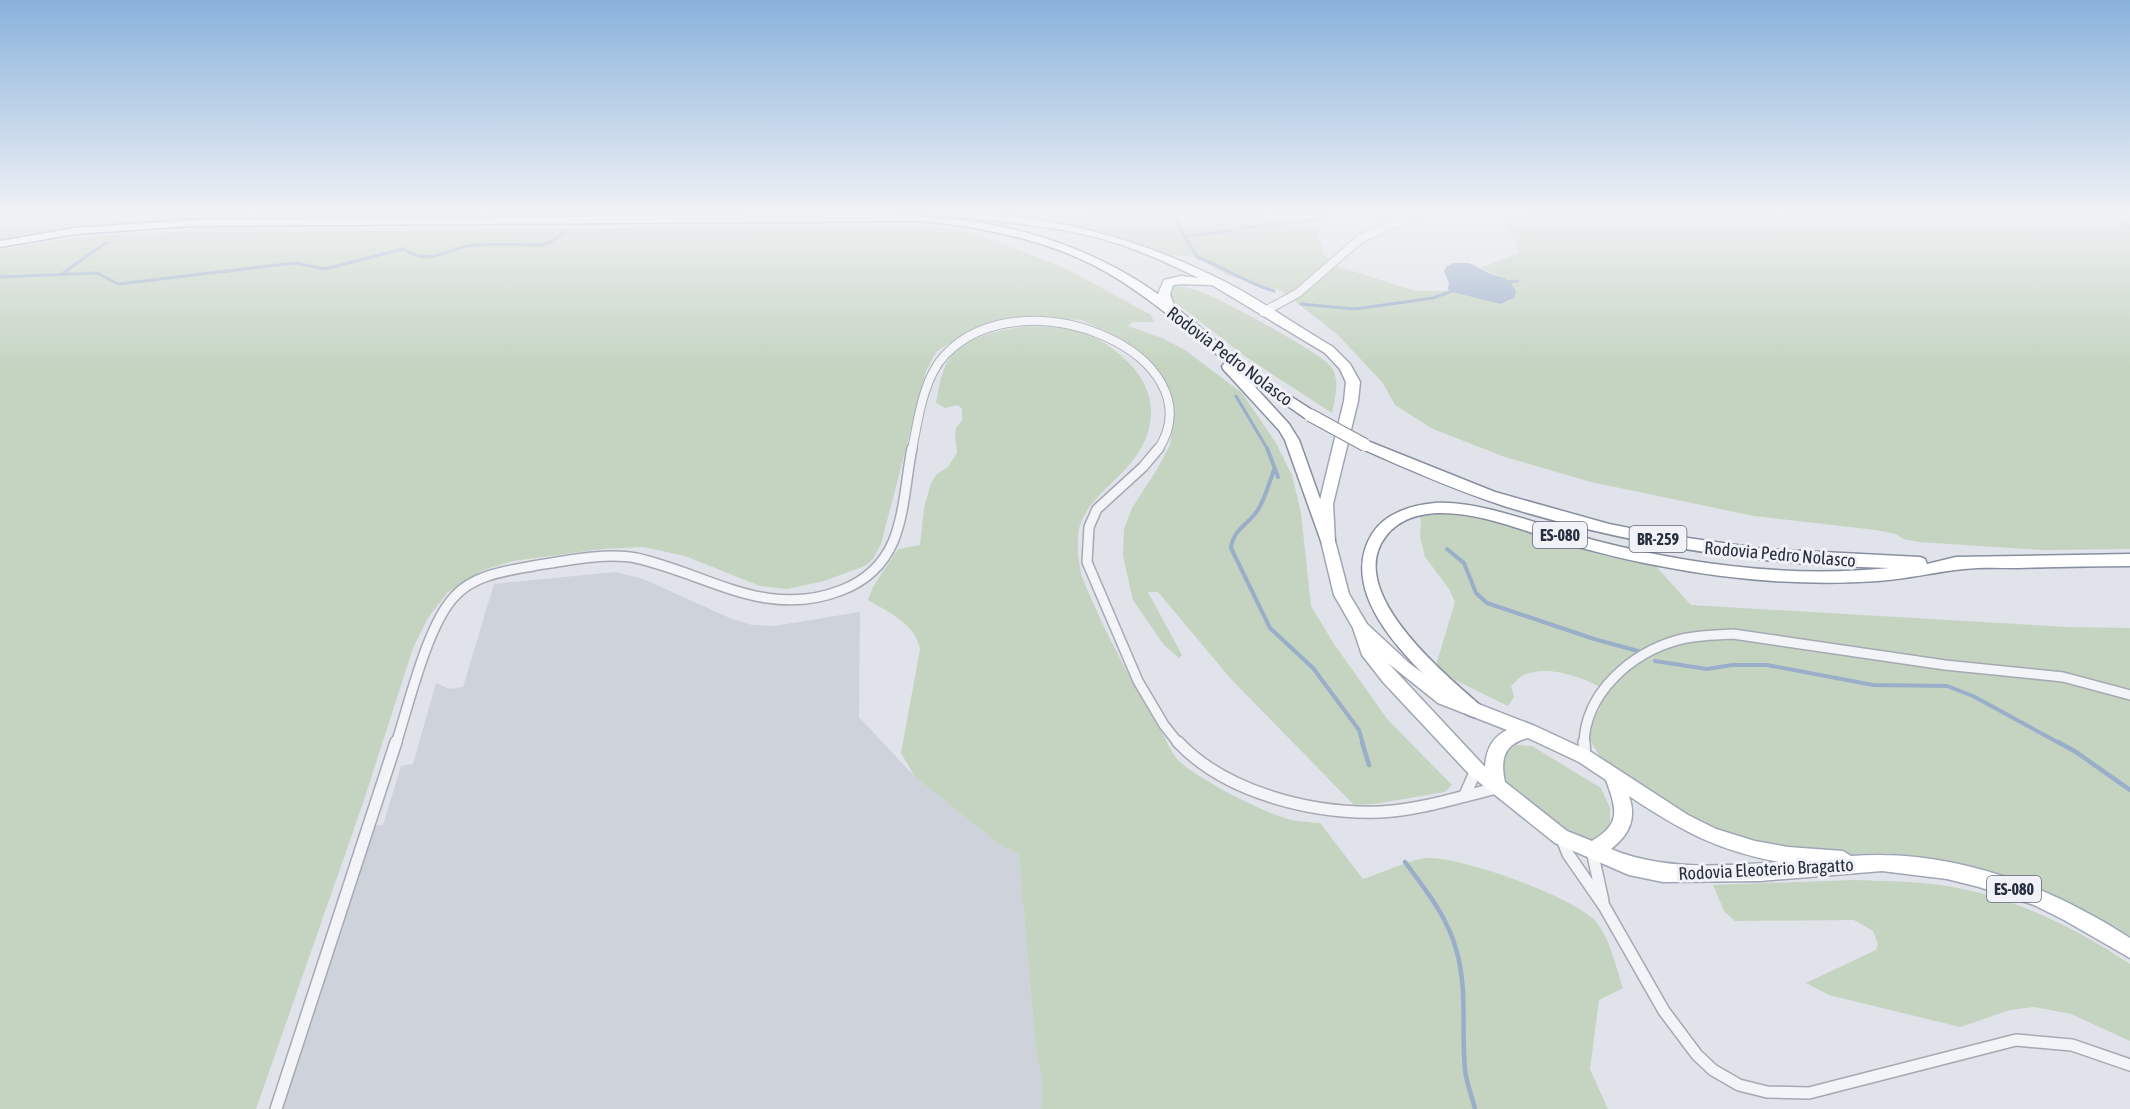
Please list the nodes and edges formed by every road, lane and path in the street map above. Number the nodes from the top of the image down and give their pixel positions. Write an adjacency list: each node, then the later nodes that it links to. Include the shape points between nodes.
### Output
1 (1099, 265): 5 (main road, Rodovia Pedro Nolasco / BR-259)
2 (1181, 265): 4 (main road)
3 (1332, 265): 6 (street, via 1298,293)
4 (1216, 282): 5 (main road, ES-080, via 1168,283 1164,294); 6 (main road, ES-080)
5 (1169, 309): 7 (main road, Rodovia Pedro Nolasco / BR-259)
6 (1263, 312): 8 (main road, ES-080, via 1329,350 1351,376 1351,401 1326,504)
7 (1206, 341): 8 (main road, ES-080, via 1292,440); 10 (main road, Rodovia Pedro Nolasco / BR-259, bridge, via 1310,415 1365,445 1444,479 1561,518 1752,555)
8 (1328, 541): 11 (main road, ES-080, via 1342,595)
9 (2130, 560): 10 (main road, Rodovia Pedro Nolasco / BR-259)
10 (1965, 563): 13 (main road, ES-080, via 1860,575 1749,573 1681,565 1616,551 1471,510 1447,507 1412,512 1387,526 1374,539 1367,567 1370,581 1404,642 1425,667)
11 (1361, 627): 13 (main road, ES-080, via 1423,684); 16 (main road, Rodovia Eleoterio Bragatto / ES-080, via 1368,651)
12 (2130, 695): 15 (street, via 2063,677 1945,665 1733,634 1680,639 1637,660 1604,688 1587,720)
13 (1474, 710): 14 (main road, Rodovia Eleoterio Bragatto / ES-080)
14 (1529, 731): 15 (main road, Rodovia Eleoterio Bragatto / ES-080); 18 (main road, via 1507,738 1494,753 1492,765)
15 (1585, 758): 17 (main road, Rodovia Eleoterio Bragatto / ES-080)
16 (1476, 770): 18 (main road, Rodovia Eleoterio Bragatto / ES-080); 19 (street)
17 (1614, 778): 21 (main road, via 1625,804 1623,825 1617,834); 22 (main road, Rodovia Eleoterio Bragatto / ES-080, via 1712,836 1788,855)
18 (1497, 788): 19 (street); 20 (main road, Rodovia Eleoterio Bragatto / ES-080)
19 (1465, 795): 26 (street, via 1407,809 1363,812 1316,808 1257,791 1216,772 1180,744 1140,684 1087,561 1086,546 1096,509 1146,465 1164,439 1169,410 1162,385 1153,370 1129,348 1080,325 1016,321 991,326 966,337 936,366 924,398 890,551 882,565 841,592 781,603 632,557 505,571 482,578 448,603 433,630)
20 (1561, 837): 21 (main road, Rodovia Eleoterio Bragatto / ES-080); 23 (street, via 1568,854)
21 (1592, 851): 22 (main road, Rodovia Eleoterio Bragatto / ES-080, via 1629,866 1663,873 1760,872); 23 (street)
22 (1886, 862): 24 (main road, Rodovia Eleoterio Bragatto / ES-080, via 1928,866 2036,896)
23 (1604, 906): 25 (street, via 1664,1011 1697,1055 1739,1085 1767,1092 1809,1093 2016,1040 2072,1045)
24 (2130, 949)
25 (2130, 1065)
26 (276, 1109)

